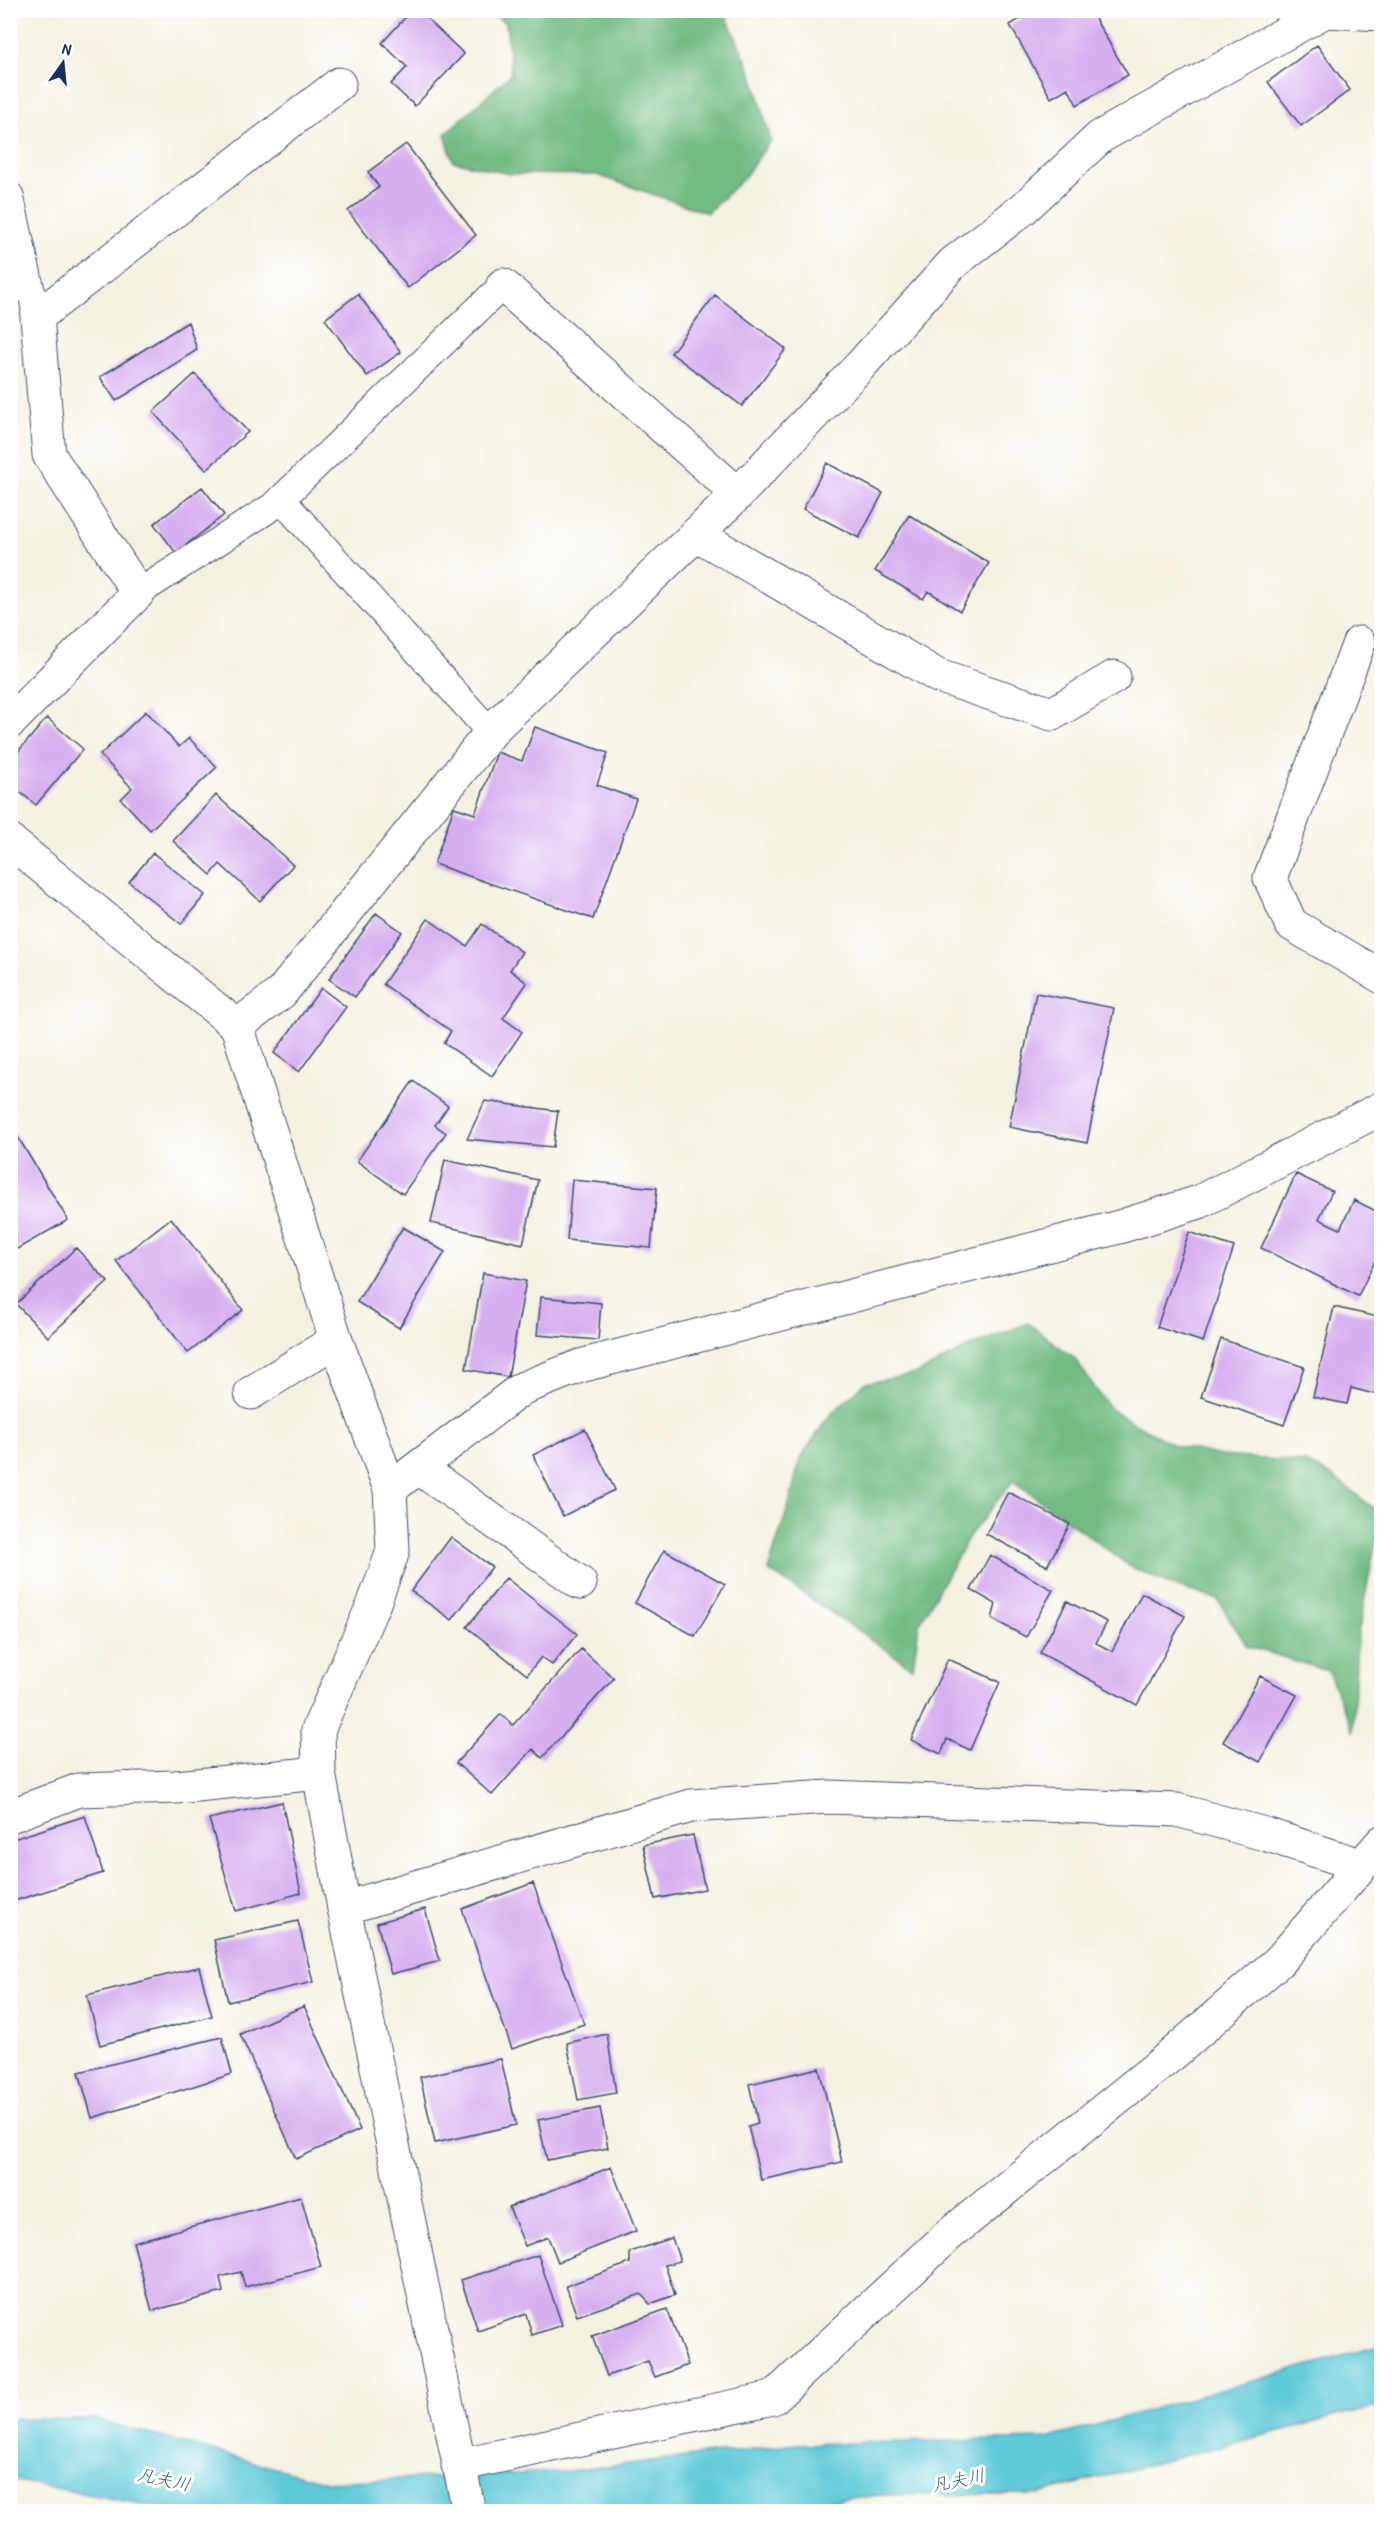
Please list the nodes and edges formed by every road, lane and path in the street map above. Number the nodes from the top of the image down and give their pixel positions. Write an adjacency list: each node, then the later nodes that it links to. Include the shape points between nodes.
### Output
1 (1382, 14): 6 (street, via 1325,11 1100,138 1023,210 953,263)
2 (339, 84): 5 (street)
3 (10, 196): 5 (lane)
4 (502, 285): 6 (street); 7 (lane)
5 (37, 316): 9 (street, via 49,455)
6 (738, 494): 8 (street)
7 (281, 499): 9 (lane); 13 (lane)
8 (696, 534): 11 (street, via 938,676 1052,714); 13 (street)
9 (138, 593): 12 (street)
10 (1359, 644): 15 (street, via 1270,878 1291,924)
11 (1114, 677)
12 (10, 722)
13 (491, 733): 16 (street, via 282,993)
14 (10, 841): 16 (street)
15 (1382, 977)
16 (237, 1026): 18 (street)
17 (1382, 1108): 20 (street, via 1199,1202 1119,1227 580,1366 521,1389)
18 (336, 1341): 19 (street); 21 (street)
19 (251, 1394)
20 (418, 1468): 21 (street); 22 (street)
21 (390, 1489): 23 (street, via 393,1551 318,1730)
22 (580, 1583)
23 (319, 1773): 24 (street, via 176,1787 80,1790); 26 (street)
24 (10, 1816)
25 (1371, 1853): 26 (street, via 1268,1835 1177,1810 829,1797 691,1806); 27 (street, via 1280,1960 1174,2053 950,2234 773,2398)
26 (344, 1908): 27 (street)
27 (458, 2465): 28 (street)
28 (469, 2511)

